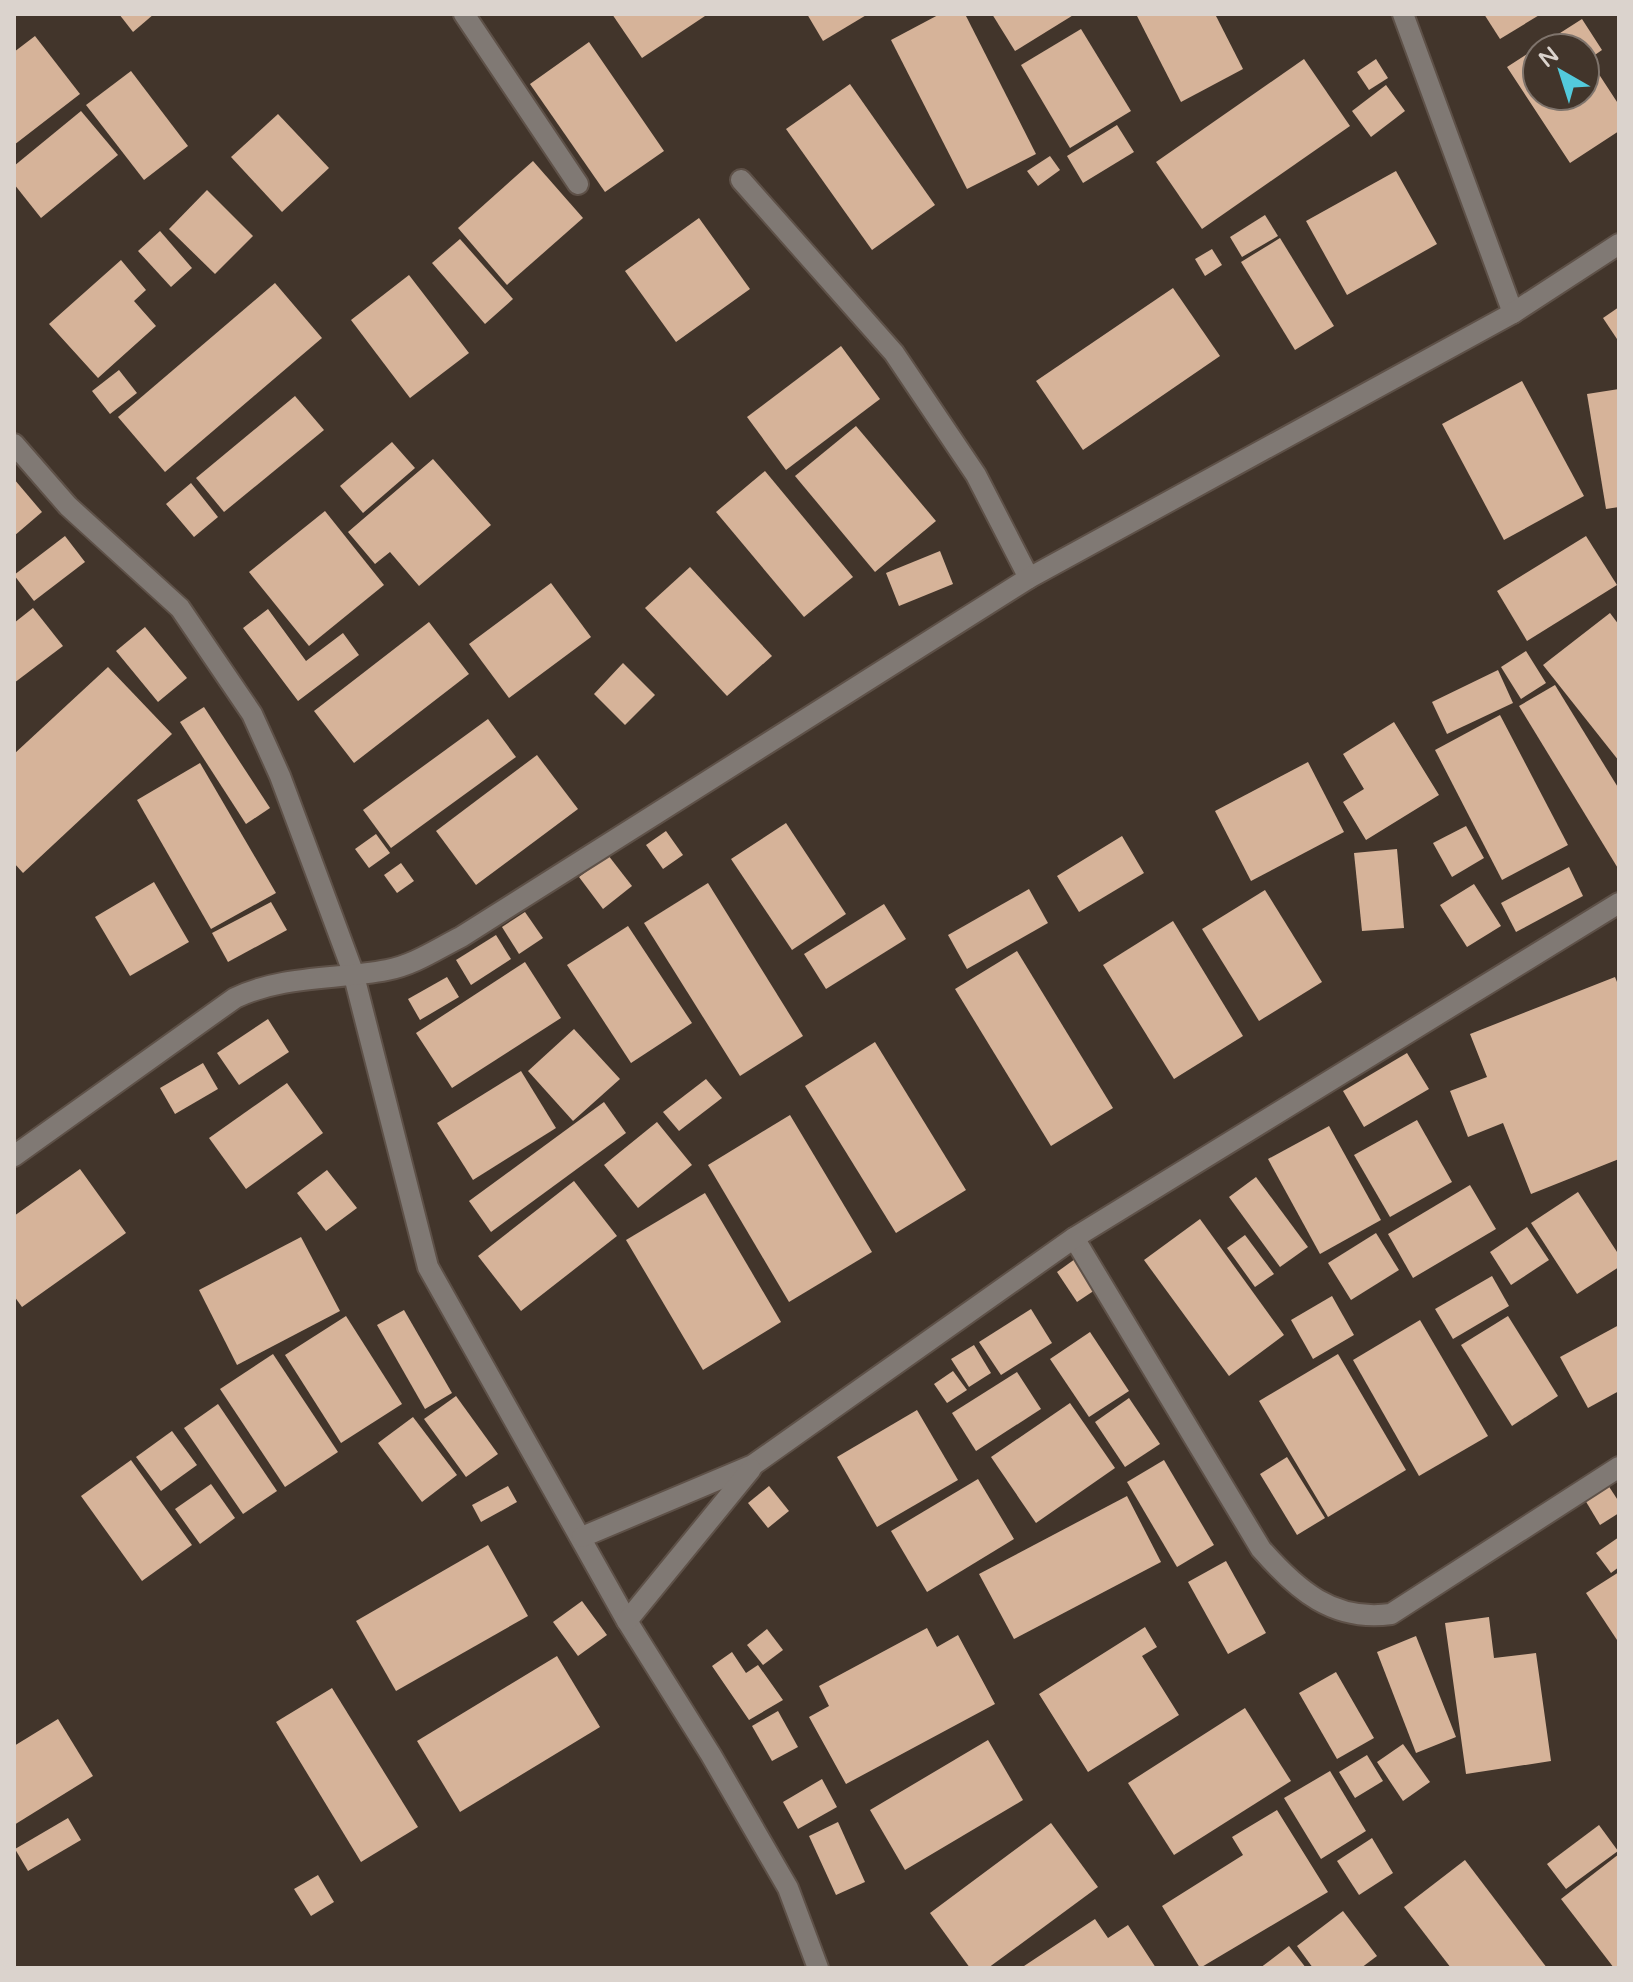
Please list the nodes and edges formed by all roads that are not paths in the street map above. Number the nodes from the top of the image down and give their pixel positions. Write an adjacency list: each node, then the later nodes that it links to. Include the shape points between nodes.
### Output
1 (464, 14): 4 (street)
2 (1403, 14): 6 (street)
3 (741, 180): 8 (street, via 894,353 976,475)
4 (578, 184)
5 (1619, 244): 6 (street)
6 (1513, 313): 8 (street)
7 (14, 444): 10 (street, via 68,506 180,608 252,714)
8 (1029, 578): 10 (street, via 461,937 387,970)
9 (1619, 903): 12 (street)
10 (353, 972): 11 (street, via 259,986 235,998); 15 (street, via 428,1267)
11 (14, 1156)
12 (1074, 1238): 13 (street); 14 (street, via 1261,1549 1292,1585 1327,1605 1362,1618 1391,1614)
13 (753, 1465): 15 (street); 16 (street)
14 (1619, 1467)
15 (582, 1537): 16 (street)
16 (627, 1621): 17 (street, via 788,1888)
17 (818, 1968)

